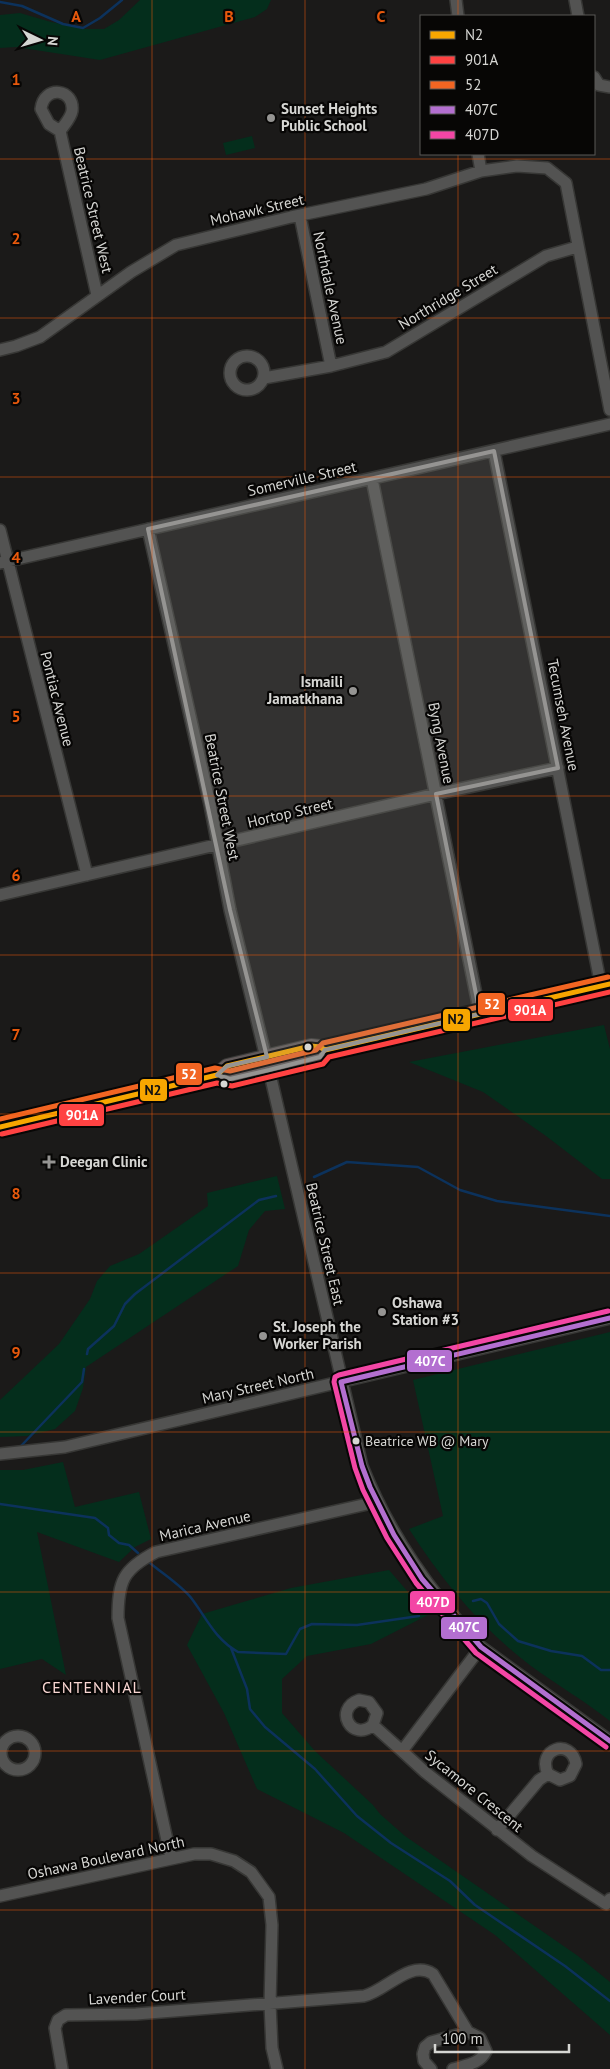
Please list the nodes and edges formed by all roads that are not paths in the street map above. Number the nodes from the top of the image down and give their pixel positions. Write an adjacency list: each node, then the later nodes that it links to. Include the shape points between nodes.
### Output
1 (456, 0): 3 (street)
2 (575, 0): 4 (street)
3 (458, 15)
4 (578, 15)
5 (595, 79): 6 (street, via 599,85)
6 (610, 88)
7 (60, 131): 12 (street, Beatrice Street West)
8 (478, 155): 9 (street)
9 (481, 172): 10 (street, Mohawk Street, via 426,189); 11 (street, Mohawk Street, via 517,166 546,168 566,183)
10 (300, 216): 12 (street, Mohawk Street, via 176,245); 14 (street, Northdale Avenue)
11 (577, 246): 14 (street, Northridge Street, via 546,256 386,352); 16 (street)
12 (97, 295): 13 (street, Mohawk Street, via 40,337)
13 (0, 350)
14 (331, 366): 15 (street, Northridge Street)
15 (264, 378)
16 (610, 410)
17 (610, 424): 18 (street, Somerville Street)
18 (494, 451): 19 (street, Somerville Street); 23 (street, Tecumseh Avenue)
19 (372, 479): 21 (street, Somerville Street); 24 (street, Byng Avenue)
20 (0, 530): 22 (street, Pontiac Avenue)
21 (148, 530): 22 (street, Somerville Street); 25 (street, Beatrice Street West)
22 (4, 562): 26 (street, Pontiac Avenue)
23 (558, 768): 24 (street, Hortop Street); 28 (street, Tecumseh Avenue)
24 (436, 794): 25 (street, Hortop Street); 29 (street, Byng Avenue)
25 (217, 846): 26 (street, Hortop Street); 30 (street, Beatrice Street West)
26 (87, 875): 27 (street, Hortop Street)
27 (0, 895)
28 (606, 985): 29 (main road)
29 (480, 1014): 30 (main road, via 325,1050 311,1046)
30 (268, 1063): 31 (main road, via 227,1066 217,1075); 33 (street, Beatrice Street East)
31 (0, 1127)
32 (610, 1318): 33 (street, Mary Street North)
33 (341, 1382): 34 (street, Mary Street North, via 65,1447); 35 (street, Beatrice Street East, via 362,1466)
34 (0, 1454)
35 (376, 1502): 36 (street, Beatrice Street East, via 422,1579); 42 (street, Marica Avenue, via 156,1552 136,1562 126,1574 118,1595 118,1618)
36 (481, 1647): 38 (street, Beatrice Street East); 39 (street, Sycamore Crescent)
37 (373, 1725): 39 (street)
38 (610, 1741)
39 (402, 1751): 41 (street, Sycamore Crescent)
40 (548, 1774): 41 (street, via 539,1780)
41 (497, 1830): 44 (street, Sycamore Crescent)
42 (171, 1858): 43 (street, Oshawa Boulevard North); 45 (street, Oshawa Boulevard North, via 211,1854 234,1860 251,1872 269,1897 272,1925)
43 (0, 1896)
44 (609, 1904)
45 (270, 2004): 46 (street, Lavender Court, via 364,1996 379,1991 410,1971 427,1970 433,1974); 47 (street, Lavender Court, via 136,2014 66,2015 58,2020 55,2028); 48 (street, Oshawa Boulevard North)
46 (468, 2032): 49 (street, via 431,2042 425,2047 424,2061); 50 (street, via 480,2038 486,2051 478,2061)
47 (62, 2069)
48 (276, 2069)
49 (431, 2069)
50 (453, 2069)

